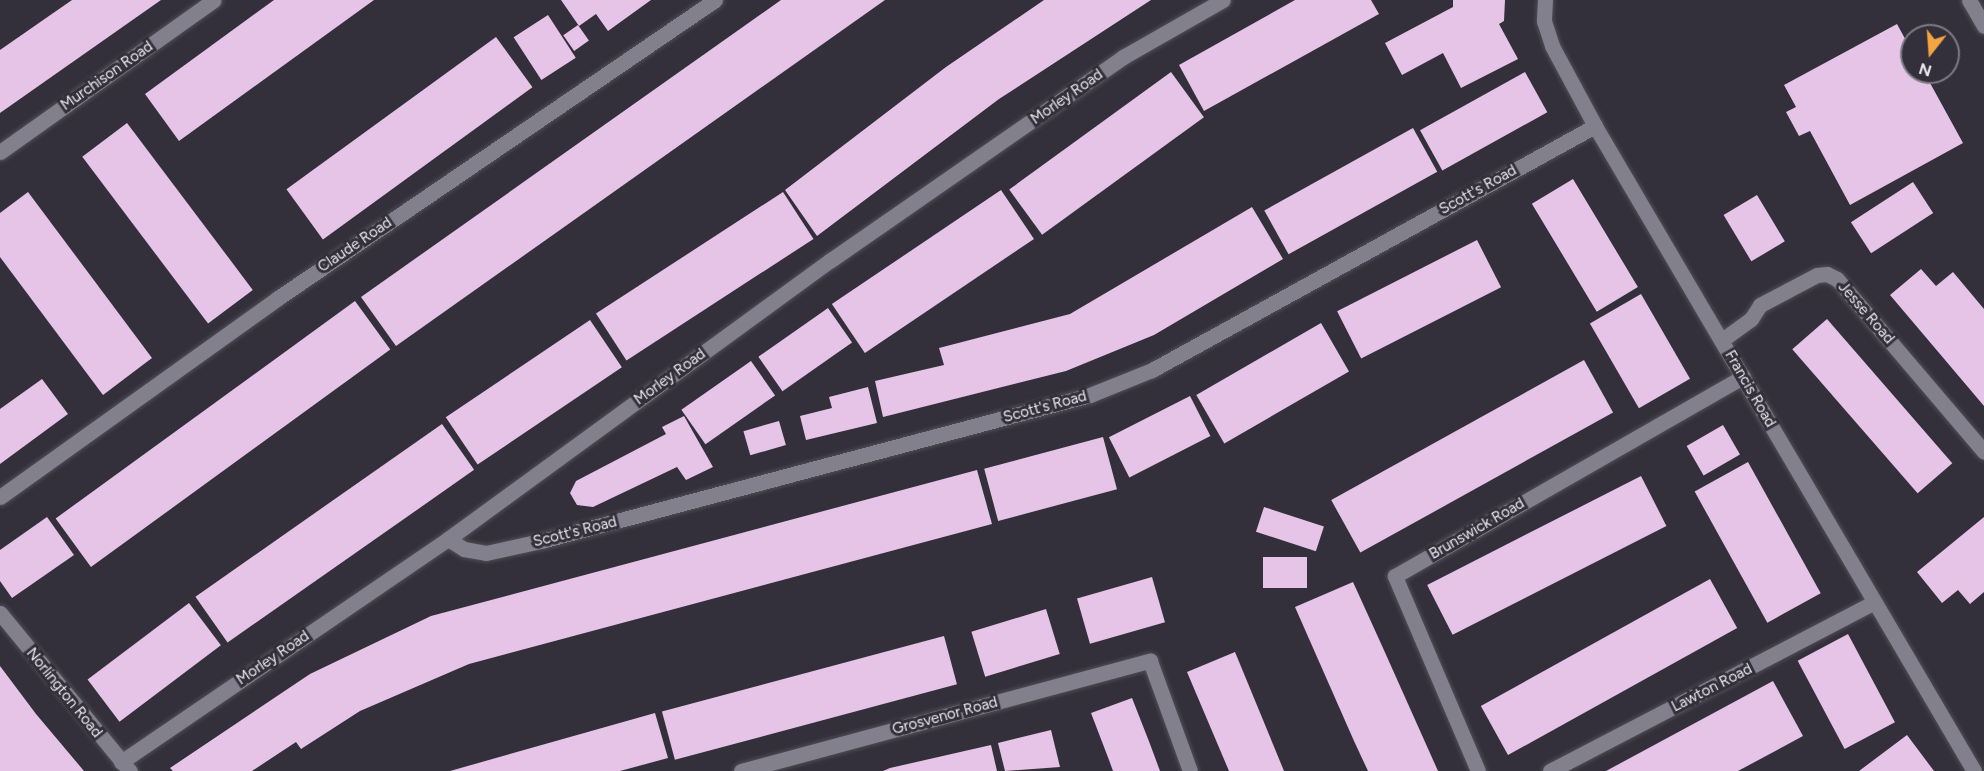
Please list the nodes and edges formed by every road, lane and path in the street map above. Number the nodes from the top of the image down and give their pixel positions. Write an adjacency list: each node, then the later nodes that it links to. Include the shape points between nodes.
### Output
1 (213, 0): 8 (street, Murchison Road)
2 (715, 0): 12 (street, Claude Road, via 278,298)
3 (1223, 0): 13 (street, Morley Road, via 1124,57 850,247)
4 (1545, 0): 7 (street, Francis Road, via 1544,21 1552,46)
5 (1969, 0): 6 (street)
6 (1984, 26)
7 (1595, 126): 9 (street, Francis Road); 13 (street, Scott's Road, via 1152,370 1090,395 545,540 486,553 464,549)
8 (0, 152)
9 (1722, 340): 10 (street, Francis Road); 11 (street, Jesse Road, via 1751,319 1760,305 1817,275 1827,274 1837,279)
10 (1743, 376): 14 (street, Francis Road); 19 (street, Brunswick Road, via 1395,576)
11 (1984, 452)
12 (0, 497)
13 (448, 538): 16 (street, Morley Road)
14 (1873, 603): 20 (street, Lawton Road); 21 (street, Francis Road)
15 (0, 613): 16 (street, Norlington Road)
16 (125, 766)
17 (741, 771): 18 (street, Grosvenor Road, via 1150,661)
18 (1190, 771)
19 (1478, 771)
20 (1550, 771)
21 (1974, 771)

